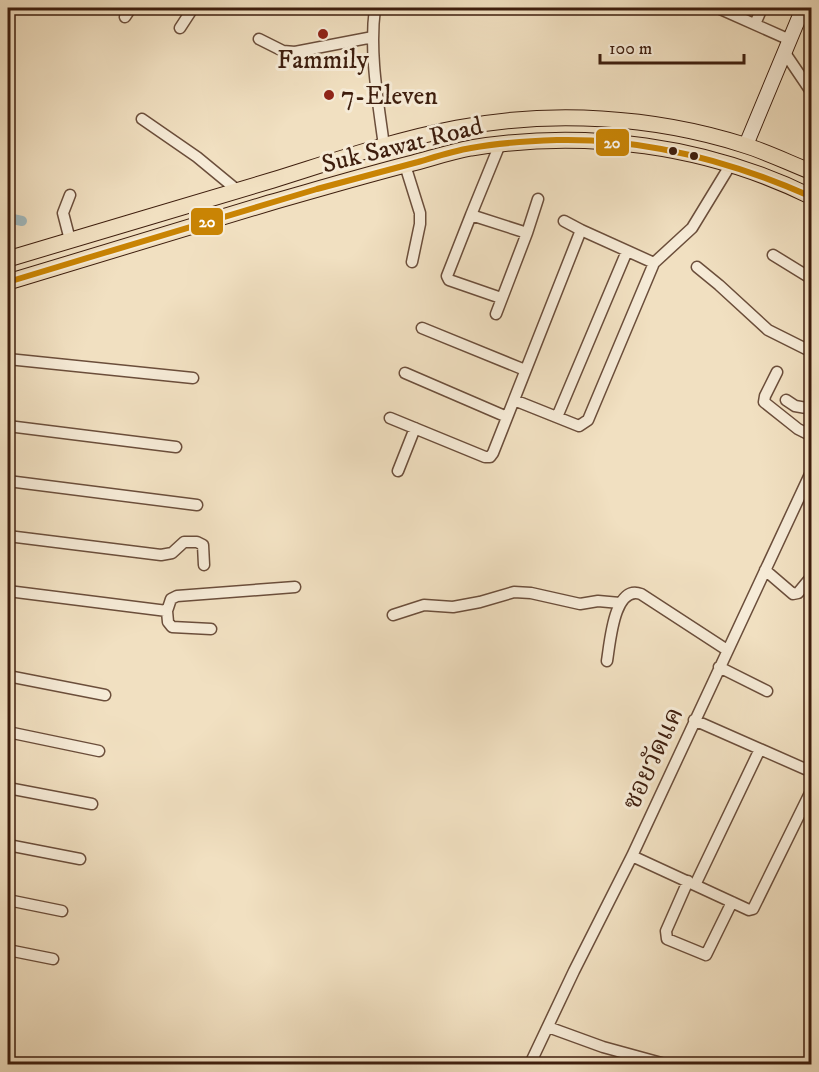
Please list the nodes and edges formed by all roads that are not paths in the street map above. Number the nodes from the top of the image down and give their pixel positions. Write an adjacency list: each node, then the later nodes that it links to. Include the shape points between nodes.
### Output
1 (192, 8): 7 (street)
2 (375, 8): 8 (street)
3 (718, 8): 6 (street)
4 (762, 8): 6 (street)
5 (803, 8): 10 (street)
6 (755, 24): 10 (street)
7 (180, 28)
8 (373, 37): 9 (street, via 295,51 283,51); 14 (street)
9 (259, 39)
10 (788, 46): 11 (street); 15 (street)
11 (812, 93)
12 (142, 119): 19 (street)
13 (500, 144): 16 (main road, Suk Sawat Road, via 574,139 704,156); 17 (main road, Suk Sawat Road); 23 (street)
14 (384, 146): 15 (main road, Suk Sawat Road, via 458,128 545,118 647,124); 19 (main road, Suk Sawat Road)
15 (746, 146): 18 (main road, Suk Sawat Road)
16 (731, 164): 21 (main road, Suk Sawat Road); 32 (street, via 692,228)
17 (405, 165): 31 (street, via 420,213); 35 (main road, Suk Sawat Road)
18 (812, 172)
19 (237, 190): 27 (main road, Suk Sawat Road)
20 (70, 195): 27 (street, via 63,213)
21 (812, 197)
22 (538, 199): 26 (street)
23 (471, 215): 26 (street); 36 (street, via 447,276)
24 (564, 221): 25 (street)
25 (581, 230): 28 (street); 41 (street)
26 (526, 233): 36 (street)
27 (70, 240): 30 (main road, Suk Sawat Road)
28 (627, 251): 32 (street); 49 (street)
29 (773, 255): 34 (street)
30 (8, 259)
31 (411, 262)
32 (654, 263): 49 (street, via 588,420 579,426)
33 (697, 267): 39 (street, via 768,330)
34 (812, 279)
35 (8, 282)
36 (501, 298): 37 (street)
37 (495, 314)
38 (422, 328): 41 (street)
39 (812, 352)
40 (8, 359): 44 (street)
41 (525, 370): 45 (street)
42 (777, 372): 53 (street, via 764,402)
43 (405, 373): 48 (street)
44 (193, 378)
45 (514, 399): 48 (street); 49 (street)
46 (786, 400): 47 (street)
47 (812, 409)
48 (507, 417): 52 (street, via 490,457)
49 (557, 417)
50 (390, 418): 52 (street)
51 (8, 426): 54 (street)
52 (415, 428): 56 (street)
53 (812, 436)
54 (176, 447)
55 (812, 470): 61 (street, ซอยวัดแค)
56 (398, 471)
57 (8, 481): 58 (street)
58 (197, 505)
59 (8, 536): 60 (street, via 161,555 172,553 184,542 197,542 203,545)
60 (204, 565)
61 (765, 570): 62 (street, via 793,594); 69 (street, ซอยวัดแค)
62 (812, 576)
63 (295, 587): 66 (street, via 177,596 171,599)
64 (8, 591): 66 (street)
65 (620, 603): 67 (street, via 580,604 522,591 453,607 424,605); 69 (street, via 629,594 641,594); 70 (street)
66 (167, 610): 68 (street, via 172,627)
67 (393, 615)
68 (212, 629)
69 (727, 650): 71 (street, ซอยวัดแค)
70 (607, 661)
71 (719, 667): 73 (street); 75 (street, ซอยวัดแค)
72 (8, 676): 74 (street)
73 (767, 691)
74 (105, 695)
75 (694, 720): 77 (street); 84 (street, ซอยวัดแค)
76 (8, 732): 78 (street)
77 (760, 749): 79 (street); 86 (street)
78 (99, 751)
79 (812, 772)
80 (8, 788): 82 (street)
81 (812, 789): 88 (street, via 753,909)
82 (92, 804)
83 (8, 845): 85 (street)
84 (632, 856): 86 (street); 92 (street, ซอยวัดแค)
85 (80, 859)
86 (691, 883): 88 (street); 88 (street, via 666,931 667,939 706,955)
87 (8, 900): 89 (street)
88 (732, 902)
89 (62, 911)
90 (8, 950): 91 (street)
91 (53, 959)
92 (548, 1026): 93 (street, ซอยวัดแค); 94 (street)
93 (530, 1065)
94 (665, 1065)

